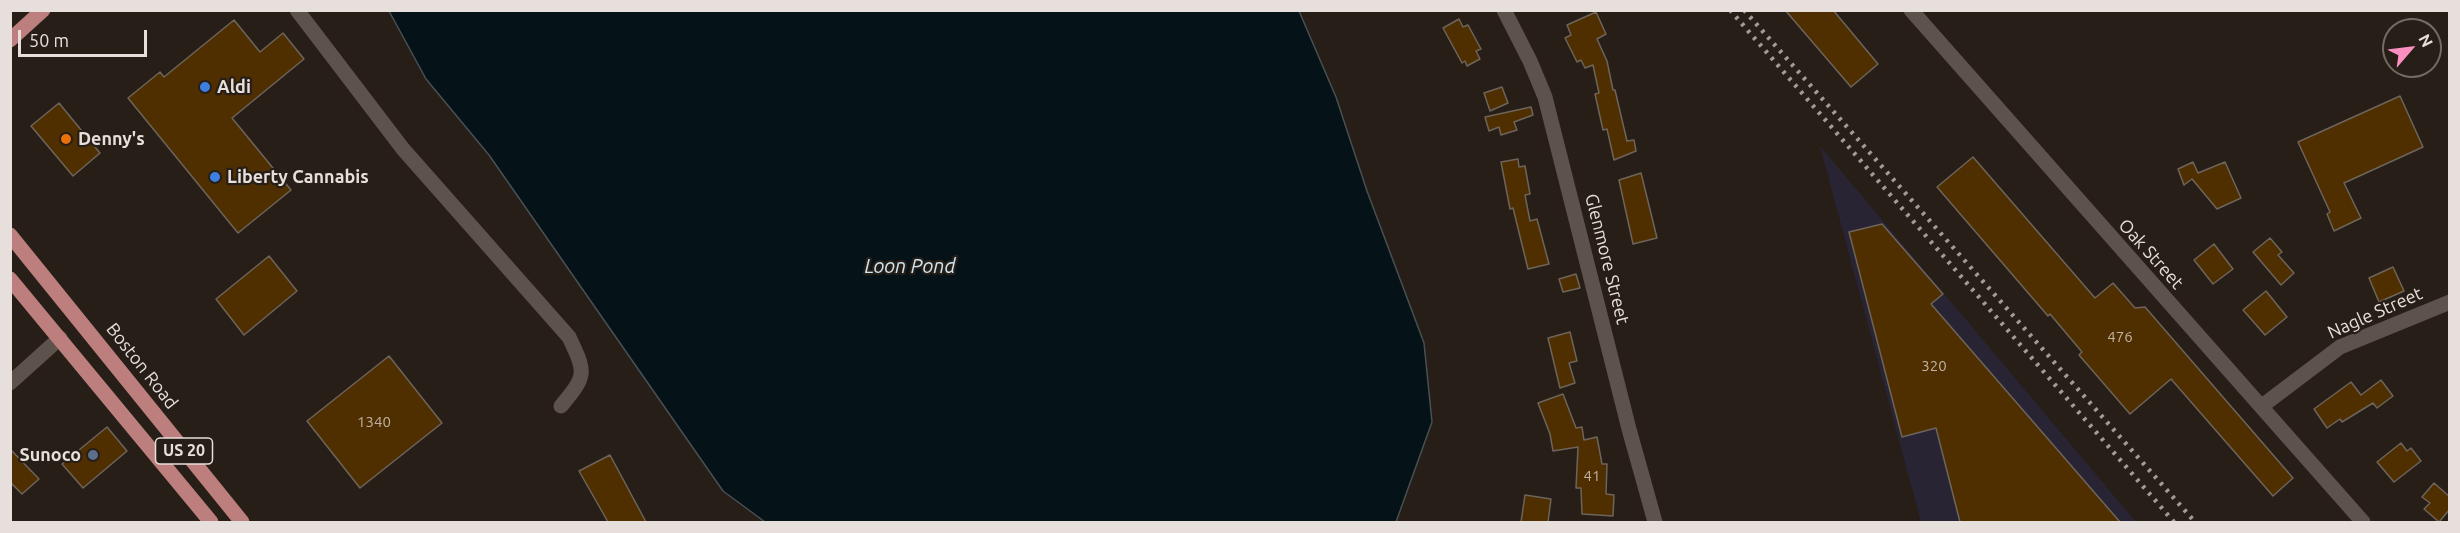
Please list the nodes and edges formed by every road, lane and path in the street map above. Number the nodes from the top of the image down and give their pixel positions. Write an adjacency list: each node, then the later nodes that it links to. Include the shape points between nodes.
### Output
1 (43, 10): 5 (main road)
2 (297, 10): 11 (street, via 403,149 569,337 581,363 580,383)
3 (1504, 10): 15 (street, Glenmore Street, via 1545,97)
4 (1911, 10): 12 (street, Oak Street)
5 (10, 40)
6 (10, 235): 14 (main road, Boston Road / US 20)
7 (10, 279): 9 (main road, US 20)
8 (2450, 302): 12 (street, Nagle Street, via 2340,347)
9 (60, 338): 10 (street); 13 (main road, US 20)
10 (10, 383)
11 (561, 406)
12 (2262, 406): 16 (street, Oak Street)
13 (211, 522)
14 (242, 522)
15 (1655, 522)
16 (2363, 522)

